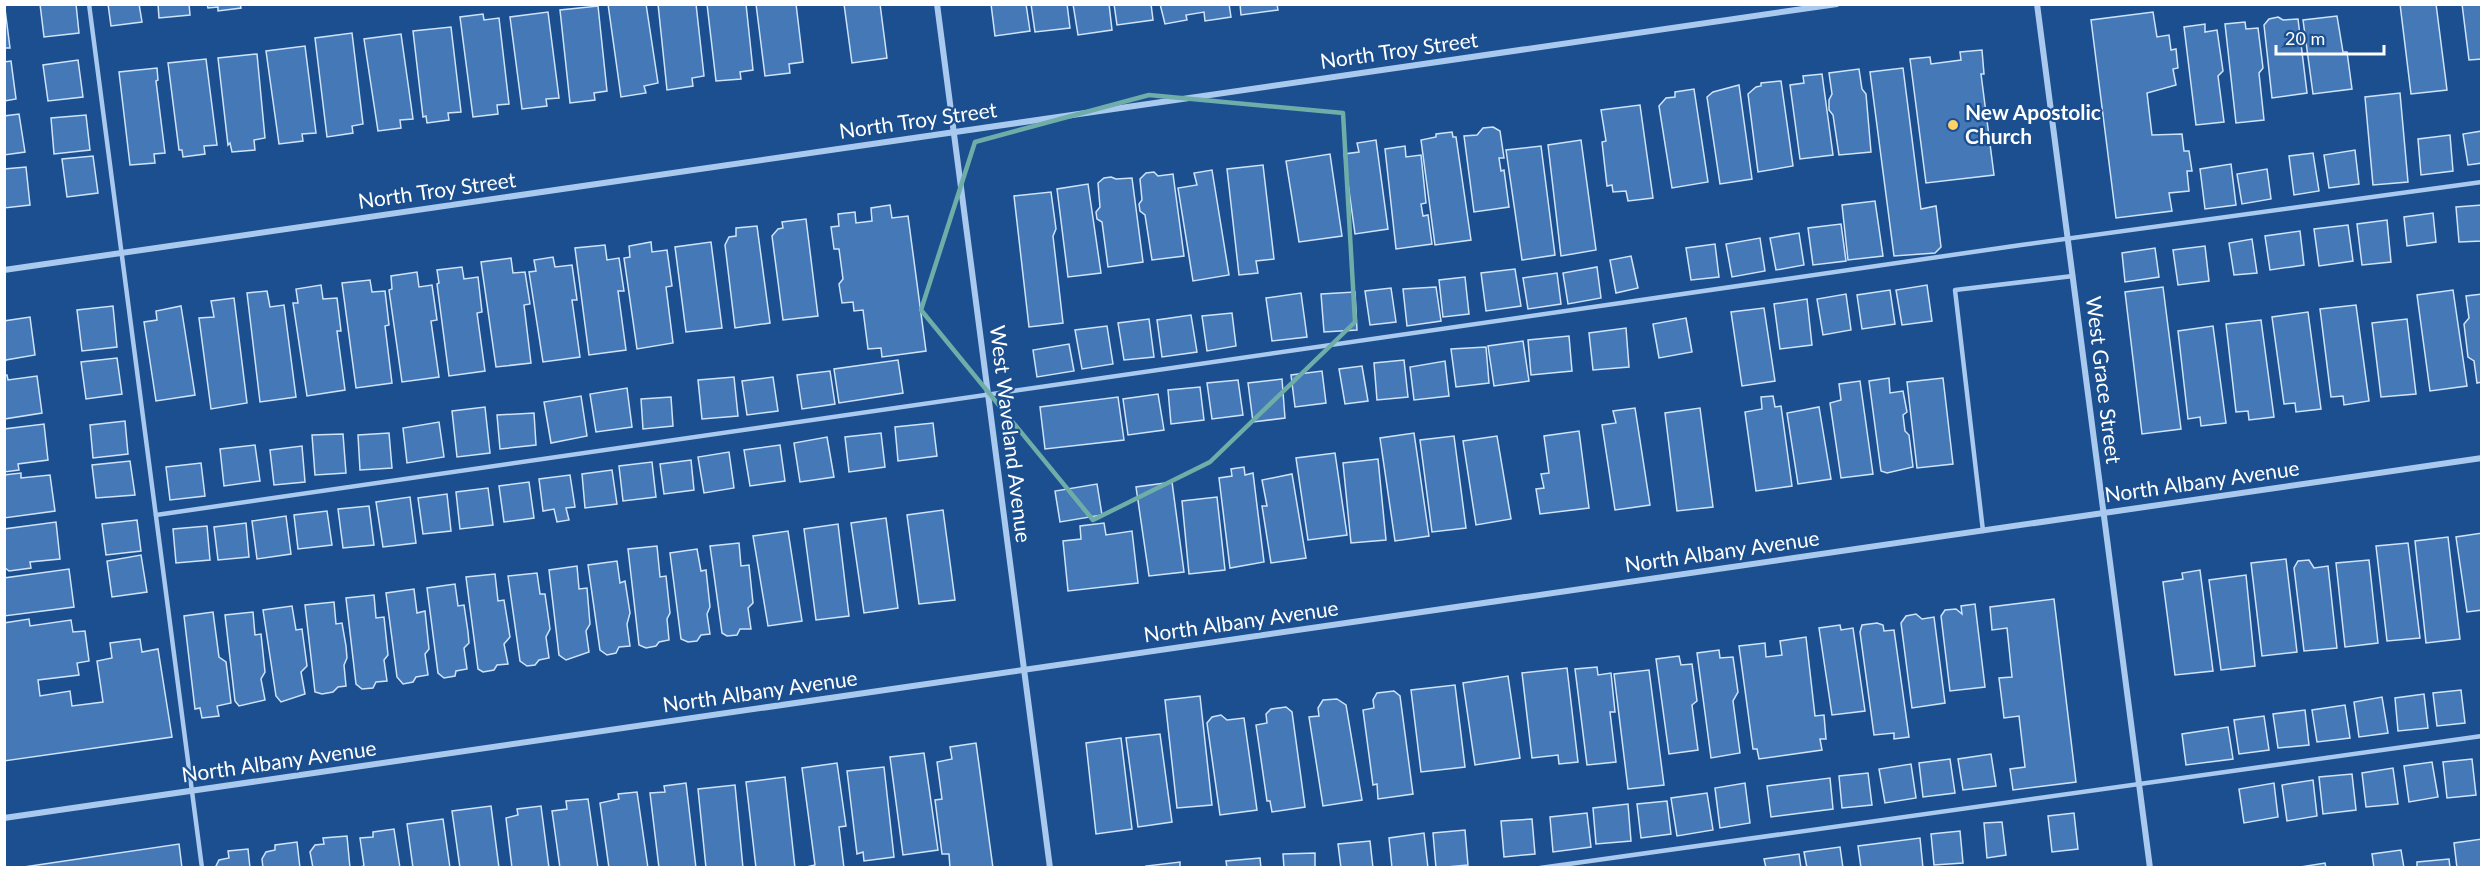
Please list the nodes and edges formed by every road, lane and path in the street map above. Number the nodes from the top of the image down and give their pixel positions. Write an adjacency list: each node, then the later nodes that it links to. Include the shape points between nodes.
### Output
1 (89, 4): 8 (lane)
2 (937, 4): 5 (street, West Waveland Avenue)
3 (1837, 4): 5 (street, North Troy Street)
4 (2037, 4): 7 (street, West Grace Street)
5 (954, 132): 8 (street, North Troy Street); 11 (street, West Waveland Avenue)
6 (2481, 182): 7 (lane)
7 (2068, 238): 10 (street, West Grace Street); 11 (lane)
8 (122, 253): 9 (street, North Troy Street); 14 (lane)
9 (4, 270)
10 (2073, 276): 13 (street, West Grace Street); 15 (lane, via 1955,290)
11 (988, 395): 14 (lane); 16 (street, West Waveland Avenue)
12 (2481, 458): 13 (street, North Albany Avenue)
13 (2104, 513): 15 (street, North Albany Avenue); 18 (street, West Grace Street)
14 (156, 515): 19 (lane)
15 (1983, 531): 16 (street, North Albany Avenue)
16 (1024, 670): 19 (street, North Albany Avenue); 22 (street, West Waveland Avenue)
17 (2481, 736): 18 (lane)
18 (2139, 784): 23 (lane); 24 (street, West Grace Street)
19 (192, 791): 20 (street, North Albany Avenue); 21 (lane)
20 (4, 818)
21 (202, 867)
22 (1050, 867)
23 (1540, 867)
24 (2150, 867)

